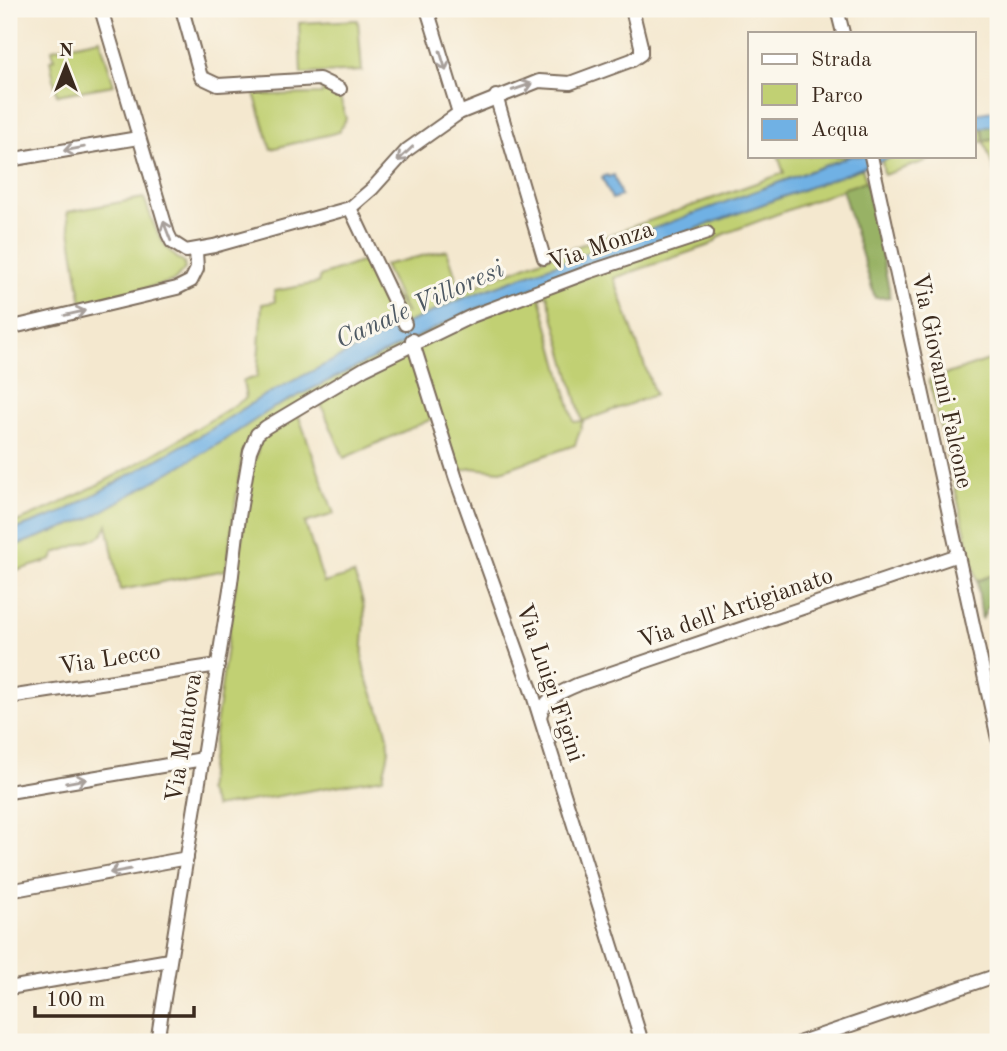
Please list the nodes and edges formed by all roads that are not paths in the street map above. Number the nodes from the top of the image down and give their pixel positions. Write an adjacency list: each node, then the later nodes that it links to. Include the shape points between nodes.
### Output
1 (101, 9): 10 (street)
2 (182, 9): 7 (street, via 201,77 209,82 319,79)
3 (427, 9): 9 (street, one-way to 9)
4 (632, 9): 8 (street, one-way to 4, via 539,81 570,83 632,60 641,46)
5 (837, 9): 6 (street)
6 (843, 32)
7 (340, 89)
8 (496, 96): 9 (street); 16 (street)
9 (459, 113): 13 (street, one-way to 13, via 407,150)
10 (138, 138): 12 (street, one-way to 12); 15 (street, one-way to 10, via 172,242)
11 (871, 158): 21 (street, Via Giovanni Falcone)
12 (9, 160)
13 (350, 208): 15 (street); 17 (street)
14 (707, 233): 19 (street, Via Monza, via 493,307)
15 (196, 251): 18 (street, one-way to 15, via 184,285 198,269)
16 (544, 258)
17 (405, 324)
18 (9, 328)
19 (413, 342): 20 (street, Via Monza, via 292,410); 24 (street, Via Luigi Figini)
20 (253, 441): 22 (street, Via Mantova)
21 (958, 555): 24 (street, Via dell'Artigianato, via 579,684 547,700); 25 (street, Via Giovanni Falcone)
22 (218, 664): 23 (street, Via Lecco); 26 (street, Via Mantova)
23 (9, 697)
24 (540, 717): 34 (street, Via Luigi Figini)
25 (998, 739)
26 (203, 759): 27 (street, one-way to 26); 28 (street, Via Mantova)
27 (9, 792)
28 (187, 858): 29 (street, one-way to 29); 30 (street, Via Mantova)
29 (9, 891)
30 (169, 960): 32 (street); 33 (street, Via Mantova)
31 (998, 975): 35 (street)
32 (9, 988)
33 (157, 1042)
34 (642, 1042)
35 (801, 1042)

